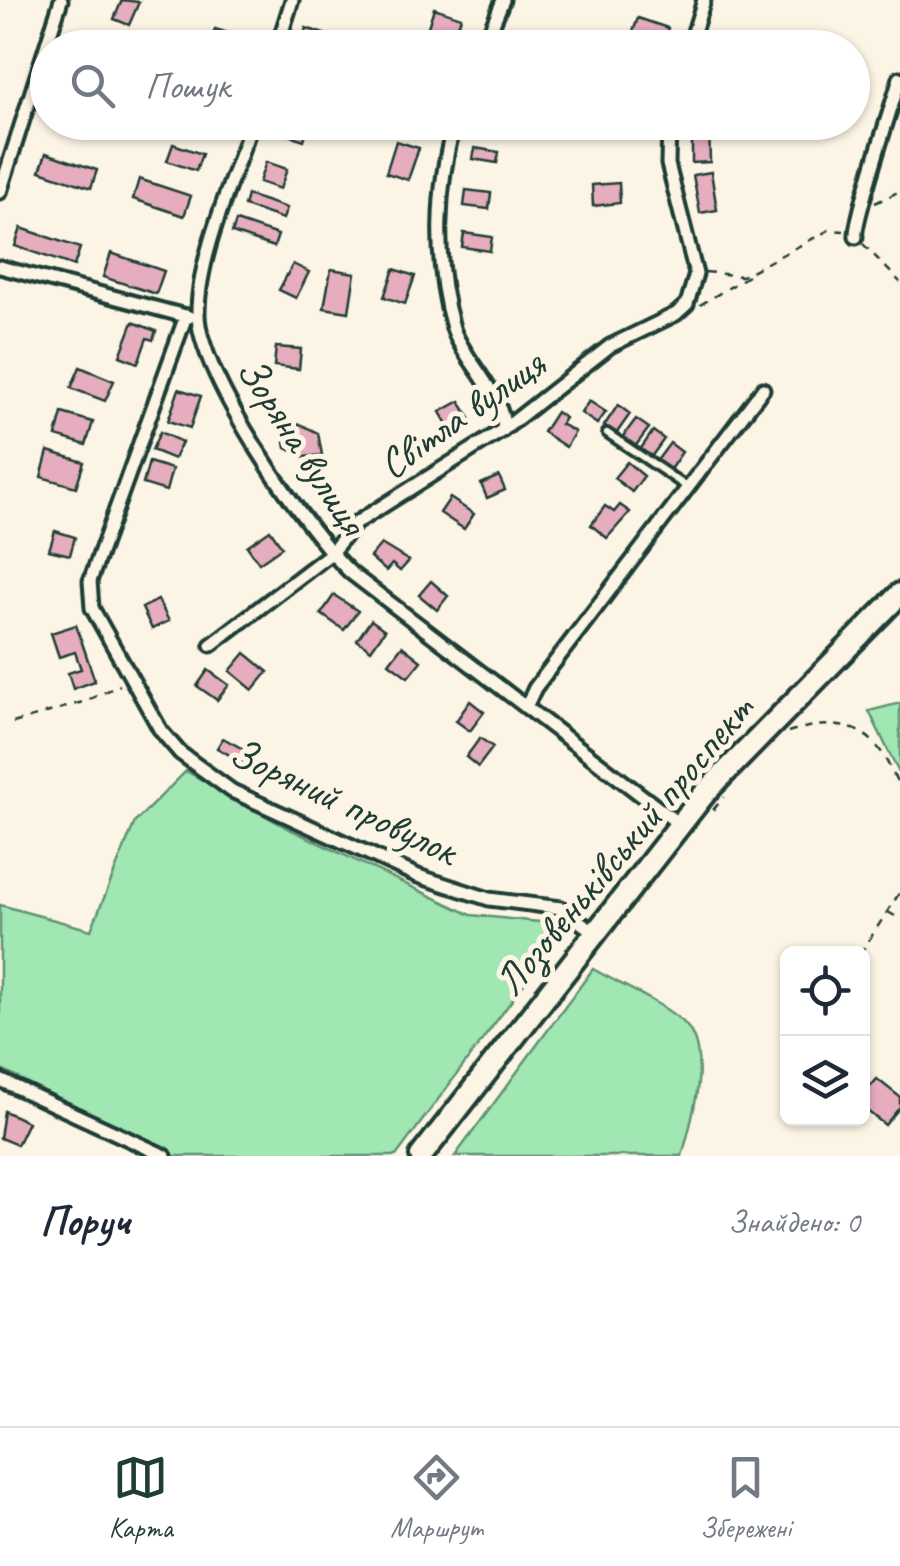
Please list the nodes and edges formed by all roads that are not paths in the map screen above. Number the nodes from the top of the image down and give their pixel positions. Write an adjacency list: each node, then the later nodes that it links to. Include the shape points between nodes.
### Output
1 (61, 0): 5 (street)
2 (292, 0): 6 (street)
3 (503, 0): 7 (street)
4 (704, 0): 8 (street)
5 (51, 30)
6 (282, 30)
7 (491, 30)
8 (695, 30)
9 (900, 78): 15 (street, via 867,196 856,213)
10 (30, 98): 14 (street)
11 (246, 140): 17 (street, Зоряна вулиця)
12 (452, 140): 19 (street, via 439,225 448,305 459,343 504,416)
13 (669, 140): 19 (street, Світла вулиця, via 668,164 695,268 693,293 679,312 610,346)
14 (0, 192)
15 (856, 237)
16 (0, 268): 17 (street)
17 (192, 317): 22 (street, Зоряна вулиця, via 232,403); 27 (street, Зоряний провулок, via 90,582 92,608 168,742 232,791 418,876 489,899 561,908)
18 (763, 389): 21 (street)
19 (503, 430): 22 (street, Світла вулиця, via 356,523)
20 (607, 433): 21 (lane)
21 (688, 488): 25 (street)
22 (330, 554): 24 (street, Світла вулиця); 25 (street, Зоряна вулиця)
23 (900, 594): 26 (highway, Лозовеньківський проспект, via 763,730)
24 (211, 644)
25 (526, 707): 26 (street, Зоряна вулиця)
26 (680, 826): 27 (highway, Лозовеньківський проспект)
27 (594, 932): 30 (highway, Лозовеньківський проспект)
28 (0, 1080): 29 (street)
29 (165, 1156)
30 (421, 1156)

